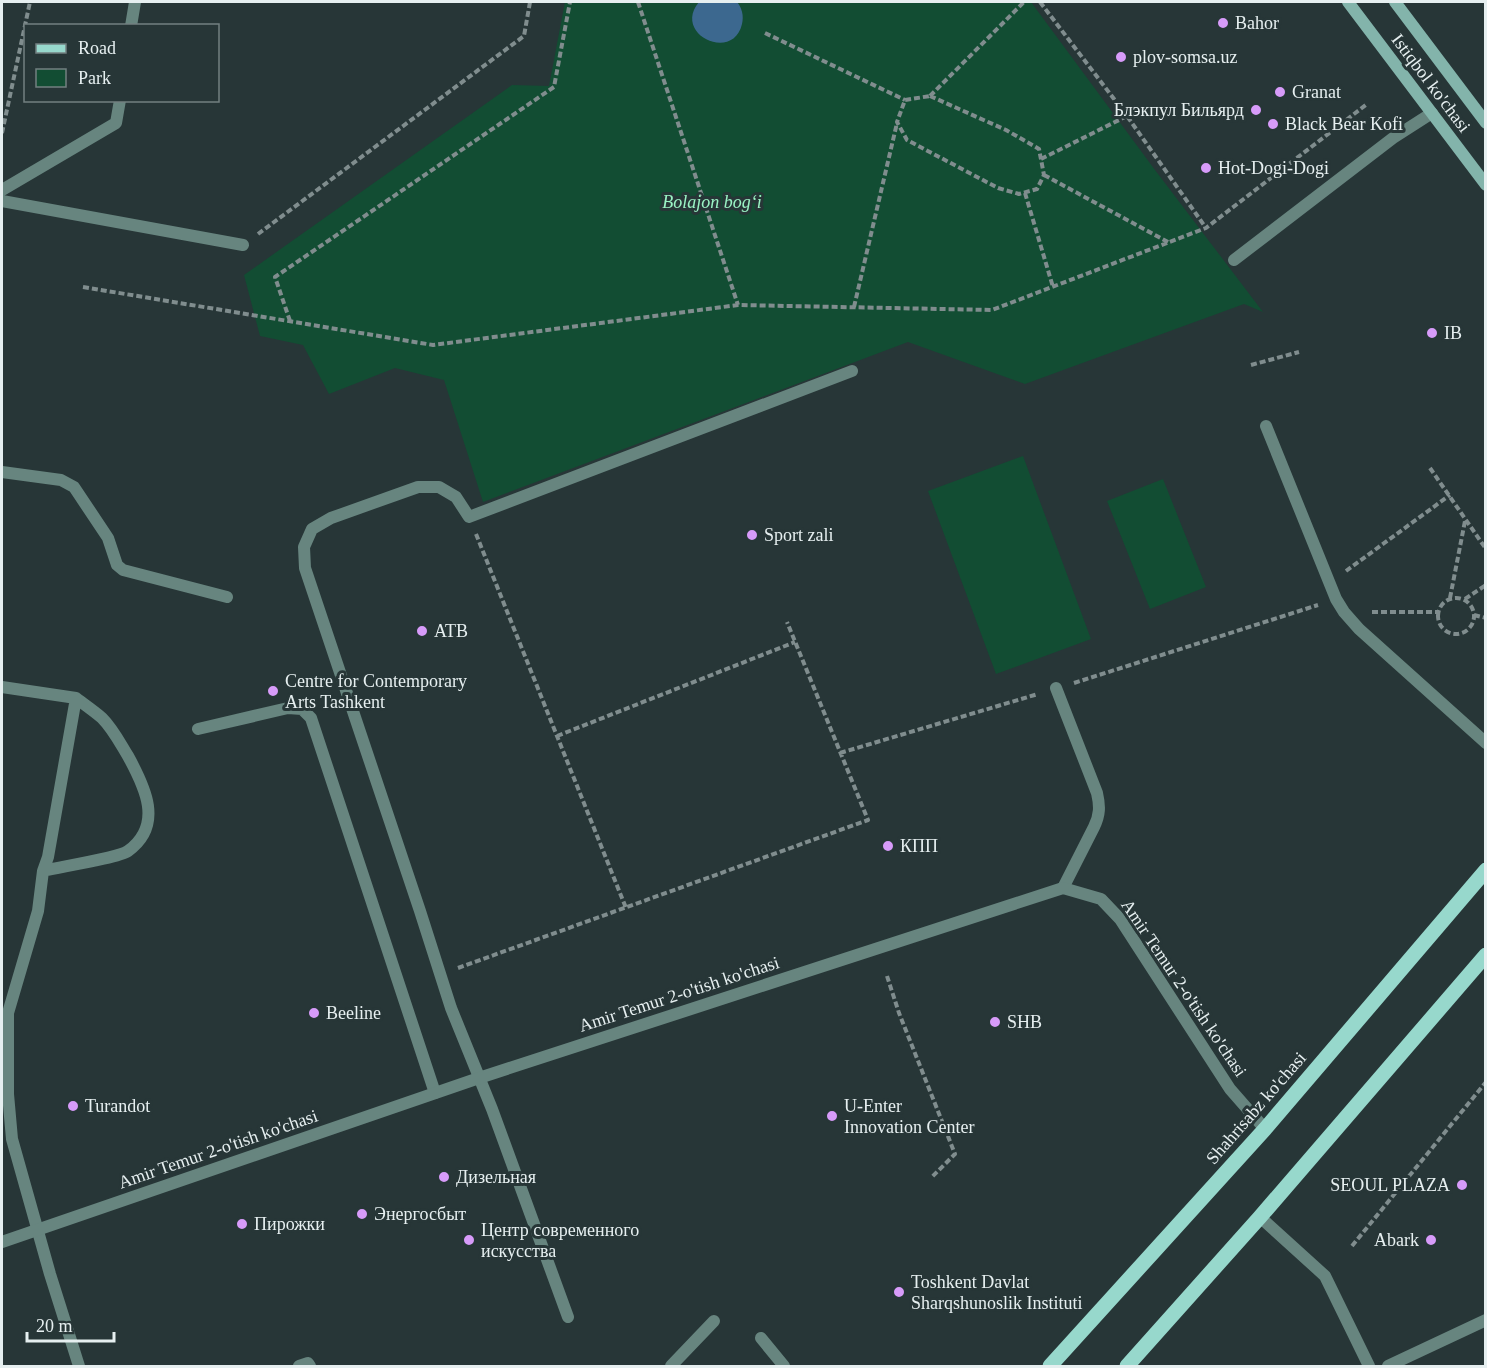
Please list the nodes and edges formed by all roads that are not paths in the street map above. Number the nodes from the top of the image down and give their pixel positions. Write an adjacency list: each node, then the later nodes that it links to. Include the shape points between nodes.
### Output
1 (135, 2): 4 (street)
2 (1348, 2): 6 (street, Istiqbol ko'chasi)
3 (1395, 2): 7 (street, Istiqbol ko'chasi)
4 (131, 24)
5 (120, 102): 9 (street, via 116,123)
6 (1432, 113): 8 (street, Istiqbol ko'chasi); 12 (street, via 1393,138)
7 (1485, 123)
8 (1485, 185)
9 (2, 190)
10 (2, 201): 11 (street)
11 (243, 245)
12 (1234, 260)
13 (852, 371): 26 (street, via 469,517 456,497 439,487 418,487 331,518 312,529 304,547 305,568 440,975)
14 (1266, 426): 21 (street, via 1329,584 1344,612)
15 (2, 472): 16 (street, via 60,480 74,487 108,538 117,565 123,570)
16 (227, 597)
17 (2, 687): 19 (street)
18 (1056, 688): 24 (street, via 1100,805 1099,817)
19 (76, 698): 23 (street); 23 (street, via 102,718 116,736 148,801 147,824 142,840 126,853)
20 (198, 729): 27 (street, via 288,708 302,709 311,718)
21 (1485, 743)
22 (1485, 870): 28 (main road, Shahrisabz ko'chasi)
23 (43, 871): 30 (street, via 38,911 8,1013 12,1138)
24 (1064, 888): 26 (street, Amir Temur 2-o'tish ko'chasi); 28 (street, Amir Temur 2-o'tish ko'chasi, via 1101,899 1120,919 1230,1089)
25 (1485, 955): 29 (main road)
26 (479, 1078): 27 (street, Amir Temur 2-o'tish ko'chasi); 32 (street)
27 (435, 1093): 30 (street, Amir Temur 2-o'tish ko'chasi)
28 (1265, 1129): 41 (main road, Shahrisabz ko'chasi)
29 (1260, 1217): 42 (main road); 43 (street, via 1324,1276)
30 (37, 1230): 31 (street, Amir Temur 2-o'tish ko'chasi); 36 (street)
31 (2, 1242)
32 (568, 1317)
33 (1485, 1320): 44 (street)
34 (714, 1321): 39 (street)
35 (761, 1338): 40 (street)
36 (79, 1366)
37 (298, 1366): 38 (street)
38 (310, 1366)
39 (671, 1366)
40 (783, 1366)
41 (1050, 1366)
42 (1127, 1366)
43 (1369, 1366)
44 (1388, 1366)

